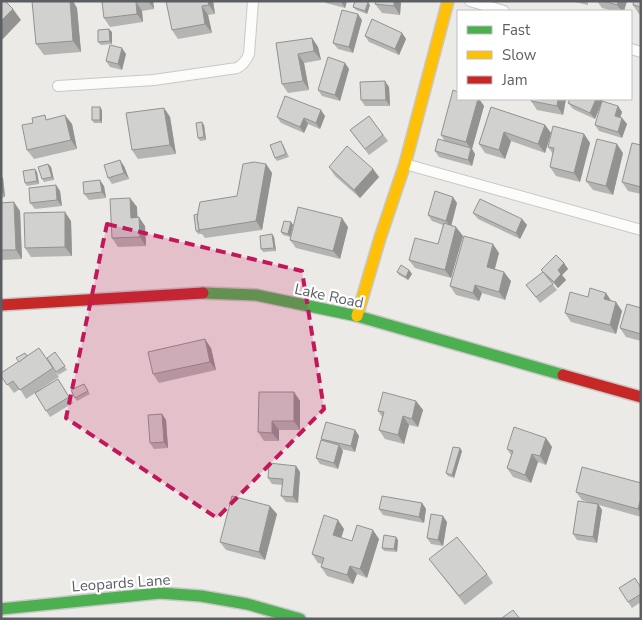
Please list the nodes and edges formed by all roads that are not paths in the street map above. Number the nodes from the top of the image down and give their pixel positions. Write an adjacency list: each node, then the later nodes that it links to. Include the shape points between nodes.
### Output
1 (253, 1): 5 (street, via 249,54 237,68 154,80)
2 (448, 1): 6 (main road)
3 (470, 1): 4 (street)
4 (501, 10)
5 (58, 86)
6 (405, 164): 7 (street); 9 (main road)
7 (641, 230)
8 (1, 305): 9 (main road, Lake Road, via 232,293)
9 (358, 316): 10 (main road, Lake Road)
10 (641, 397)
11 (1, 609): 12 (main road, Leopards Lane, via 160,593 247,604)
12 (300, 619)

